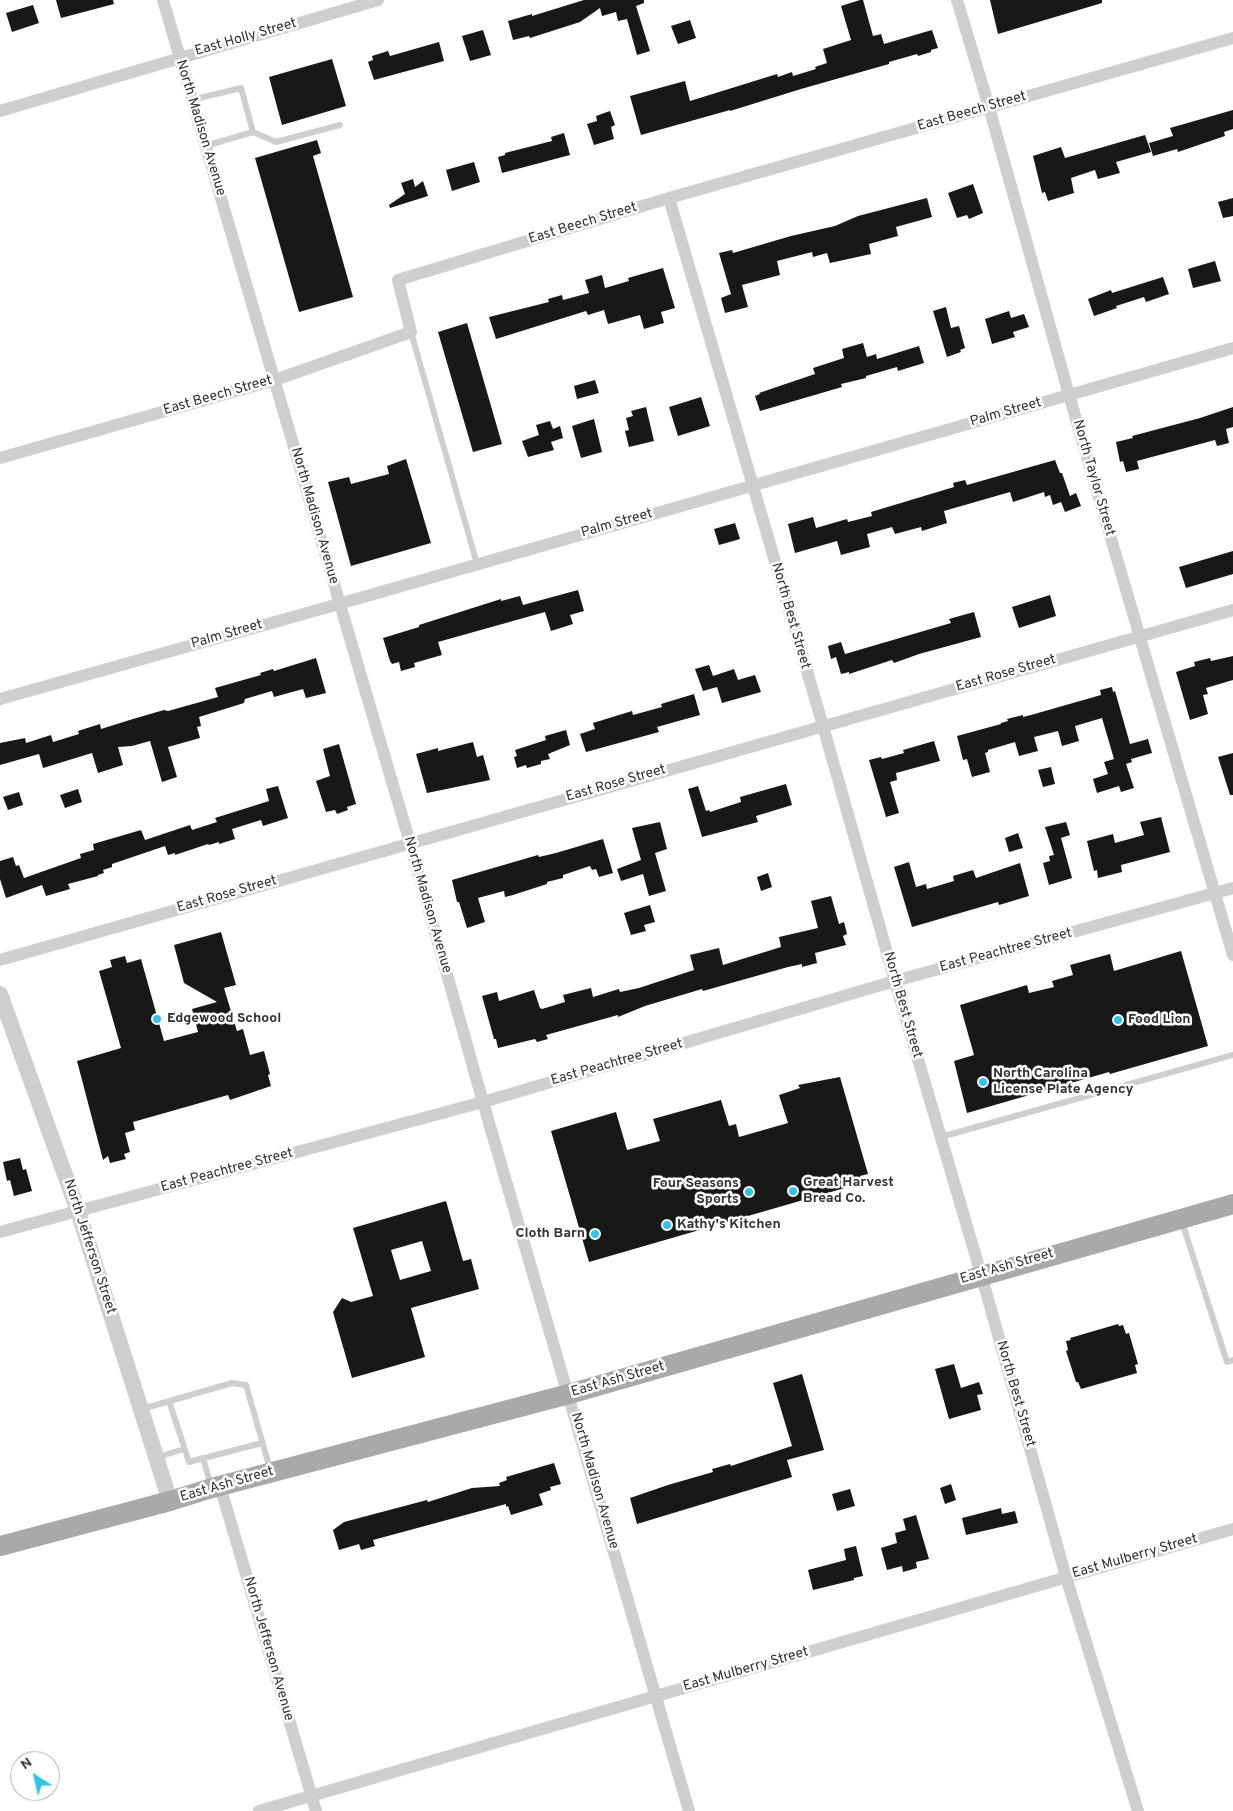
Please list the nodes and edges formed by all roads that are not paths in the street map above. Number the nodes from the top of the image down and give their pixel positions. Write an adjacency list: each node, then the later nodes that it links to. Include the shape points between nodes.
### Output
1 (163, 0): 5 (street, North Madison Avenue)
2 (378, 0): 5 (street, East Holly Street)
3 (957, 0): 7 (street, North Taylor Street)
4 (1233, 38): 7 (street, East Beech Street)
5 (178, 58): 6 (street, North Madison Avenue); 8 (street, East Holly Street)
6 (191, 100): 10 (lane, via 240,88); 11 (street, North Madison Avenue)
7 (989, 107): 12 (street, East Beech Street); 16 (street, North Taylor Street)
8 (0, 111)
9 (340, 125): 10 (lane, via 276,142)
10 (252, 132): 11 (lane)
11 (205, 146): 15 (street, North Madison Avenue)
12 (669, 198): 13 (street, East Beech Street, via 398,280); 18 (street, North Best Street)
13 (411, 332): 15 (street, East Beech Street); 19 (lane)
14 (1233, 348): 16 (street, Palm Street)
15 (275, 380): 17 (street, East Beech Street); 20 (street, North Madison Avenue)
16 (1069, 395): 18 (street, Palm Street); 22 (street, North Taylor Street)
17 (0, 458)
18 (752, 486): 19 (street, Palm Street); 24 (street, North Best Street)
19 (477, 564): 20 (street, Palm Street)
20 (339, 604): 23 (street, Palm Street); 25 (street, North Madison Avenue)
21 (1233, 610): 22 (street, East Rose Street)
22 (1140, 636): 24 (street, East Rose Street); 27 (street, North Taylor Street)
23 (0, 699)
24 (823, 726): 25 (street, East Rose Street); 30 (street, North Best Street)
25 (410, 843): 29 (street, East Rose Street); 33 (street, North Madison Avenue)
26 (1233, 888): 27 (street, East Peachtree Street)
27 (1216, 893): 28 (street, North Taylor Street); 30 (street, East Peachtree Street)
28 (1233, 955)
29 (0, 960)
30 (895, 982): 33 (street, East Peachtree Street); 34 (street, North Best Street)
31 (0, 994): 36 (street, North Jefferson Street)
32 (1233, 1055): 34 (lane)
33 (483, 1102): 36 (street, East Peachtree Street); 41 (street, North Madison Avenue)
34 (941, 1137): 39 (street, North Best Street)
35 (1233, 1204): 37 (main road, East Ash Street)
36 (78, 1211): 38 (street, East Peachtree Street); 43 (street, North Jefferson Street)
37 (1181, 1218): 39 (main road, East Ash Street); 40 (lane, via 1227,1362)
38 (0, 1232)
39 (982, 1274): 41 (main road, East Ash Street); 53 (street, North Best Street)
40 (1233, 1360)
41 (569, 1394): 48 (main road, East Ash Street); 54 (street, North Madison Avenue)
42 (168, 1401): 43 (lane); 44 (lane, via 232,1383 246,1385); 45 (lane)
43 (141, 1409): 46 (street, North Jefferson Street)
44 (262, 1442): 47 (lane); 48 (lane)
45 (184, 1449): 46 (lane); 47 (lane, via 189,1462)
46 (156, 1457): 50 (street, North Jefferson Street)
47 (203, 1458): 49 (lane)
48 (271, 1473): 49 (main road, East Ash Street)
49 (216, 1487): 50 (main road, East Ash Street); 55 (street, North Jefferson Avenue)
50 (170, 1501): 52 (main road, East Ash Street)
51 (1233, 1529): 53 (street, East Mulberry Street)
52 (0, 1546)
53 (1066, 1577): 54 (street, East Mulberry Street); 59 (street, North Best Street)
54 (656, 1696): 55 (street, East Mulberry Street); 58 (street, North Madison Avenue)
55 (311, 1796): 56 (street, East Mulberry Street); 57 (street, North Jefferson Avenue)
56 (259, 1811)
57 (316, 1811)
58 (689, 1811)
59 (1138, 1811)

